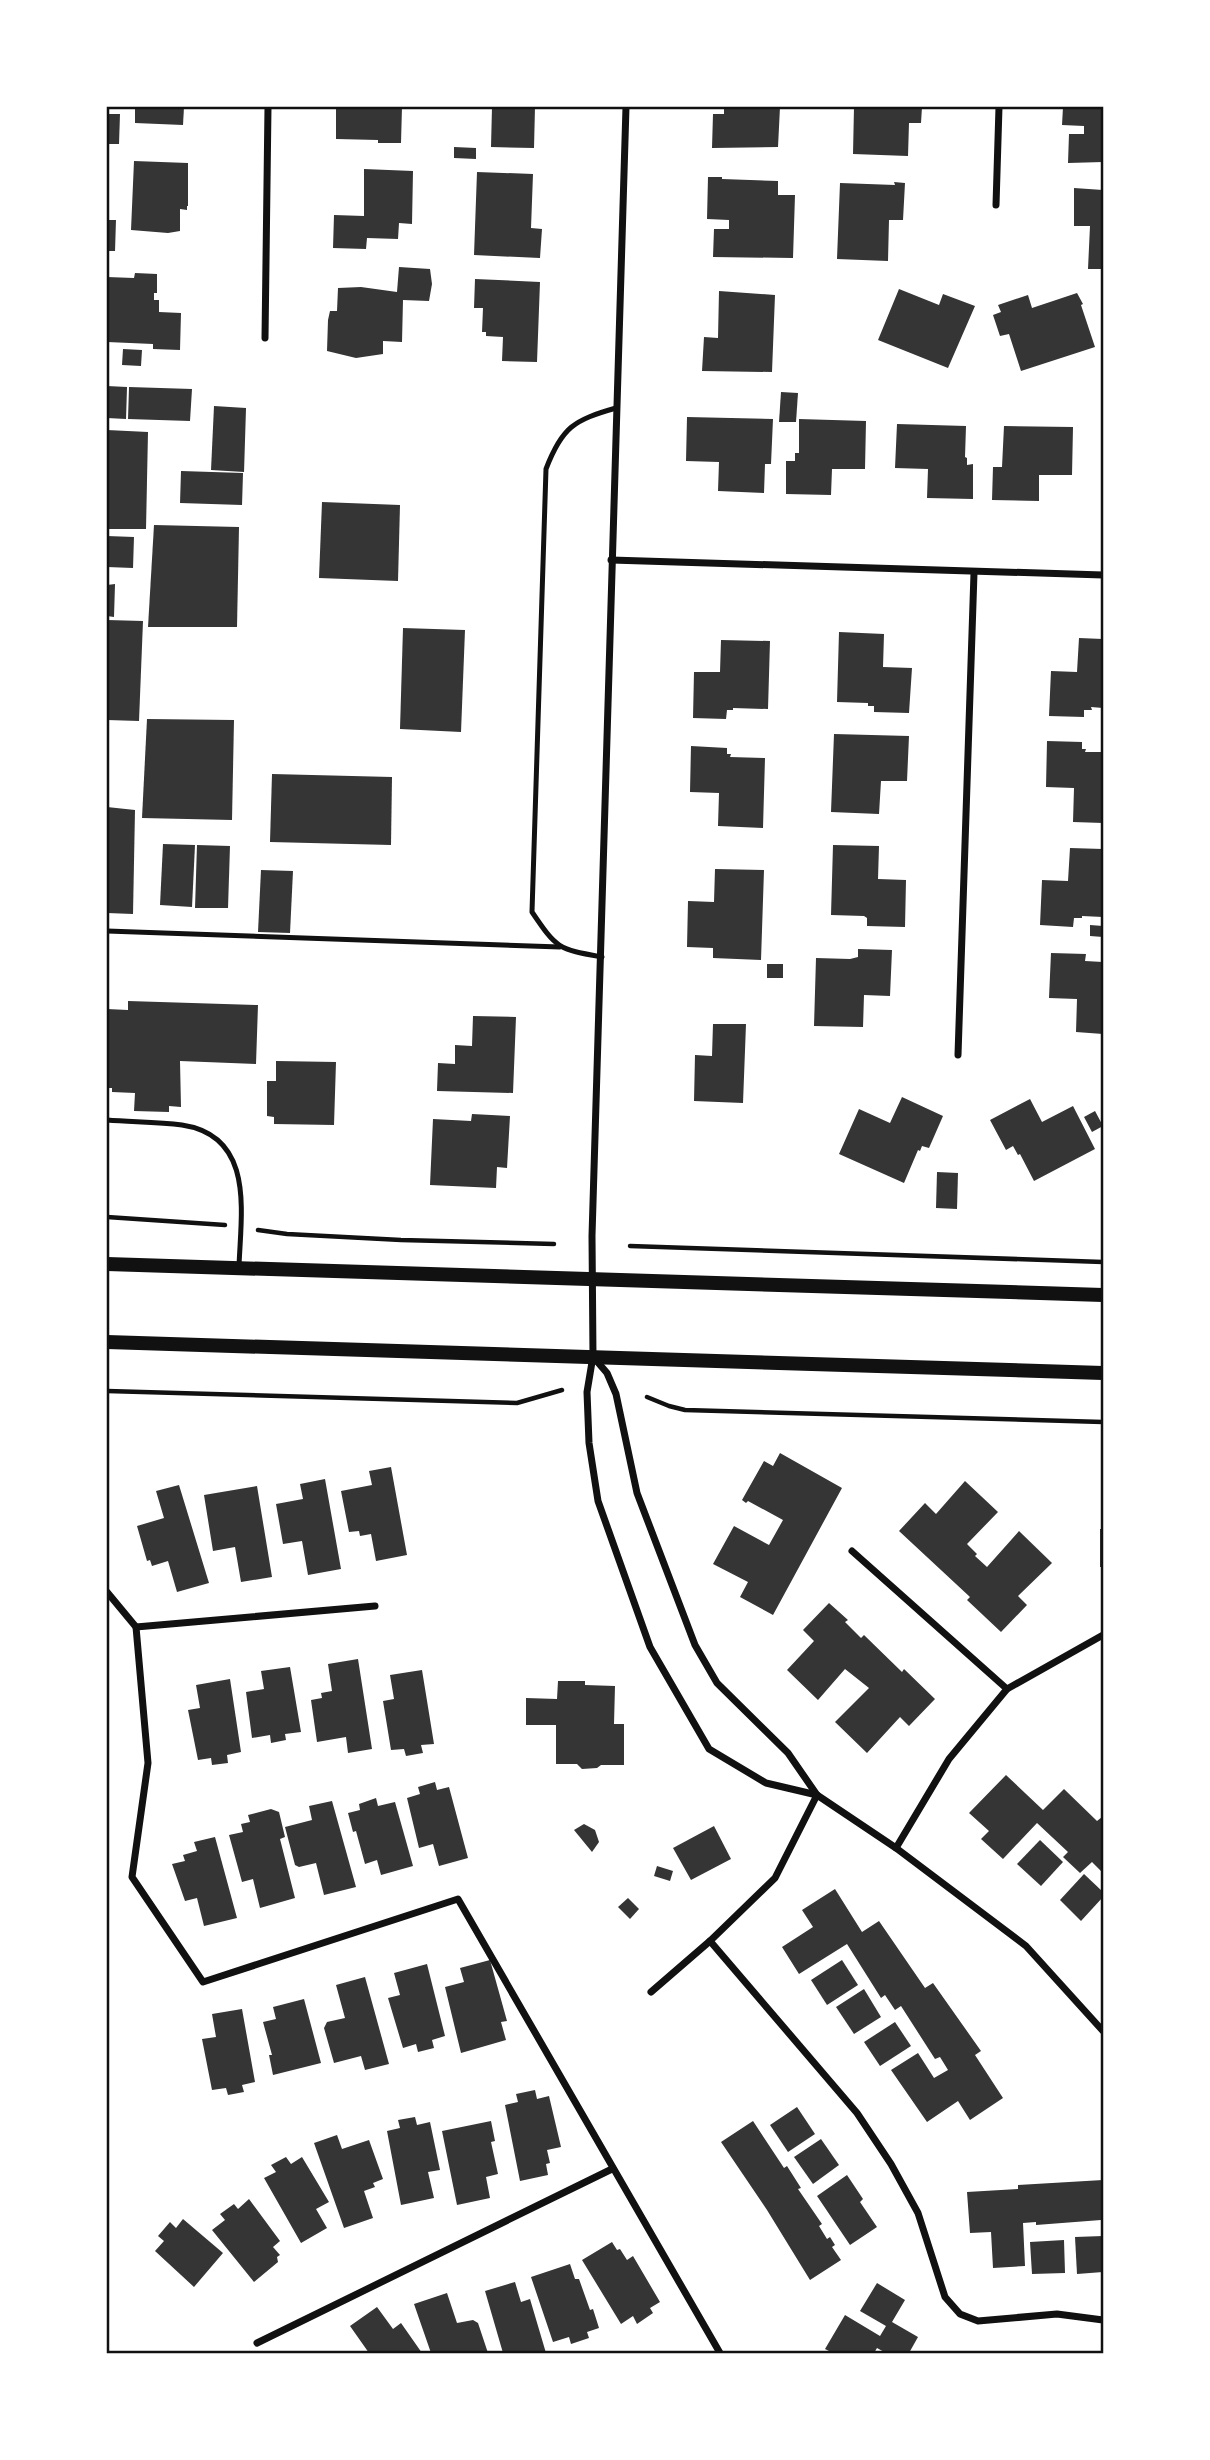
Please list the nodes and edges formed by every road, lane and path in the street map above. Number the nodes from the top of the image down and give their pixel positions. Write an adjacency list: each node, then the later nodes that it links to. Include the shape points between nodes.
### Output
1 (268, 107): 5 (street)
2 (626, 107): 6 (street)
3 (999, 107): 4 (street)
4 (996, 205)
5 (265, 338)
6 (616, 408): 7 (street); 11 (lane, via 584,418 567,431 555,446 547,469 531,912)
7 (611, 561): 8 (street); 12 (street)
8 (974, 573): 9 (street); 13 (street)
9 (1103, 575)
10 (107, 931): 11 (lane)
11 (560, 947): 12 (lane)
12 (602, 957): 22 (street)
13 (958, 1055)
14 (107, 1120): 16 (lane, via 184,1126 210,1134 228,1149 239,1172)
15 (107, 1217): 16 (path)
16 (240, 1227): 17 (path, via 287,1234); 21 (lane)
17 (554, 1244)
18 (630, 1246): 19 (path)
19 (1103, 1262)
20 (107, 1264): 21 (main road)
21 (239, 1269): 22 (main road)
22 (592, 1280): 23 (main road); 25 (street)
23 (1103, 1295)
24 (107, 1342): 25 (main road)
25 (593, 1356): 26 (main road); 37 (street, via 616,1394 637,1493 695,1645 717,1683 788,1753); 37 (street, via 587,1392 598,1501 650,1647 709,1749 766,1783)
26 (1103, 1373)
27 (562, 1390): 28 (path, via 517,1403)
28 (107, 1391)
29 (647, 1397): 30 (path, via 685,1410)
30 (1103, 1422)
31 (852, 1551): 36 (street)
32 (107, 1592): 34 (street)
33 (375, 1606): 34 (street)
34 (136, 1627): 42 (street, via 148,1763 132,1877 203,1982 458,1899)
35 (1103, 1635): 36 (street)
36 (1007, 1689): 38 (street, via 949,1759)
37 (817, 1795): 38 (street); 39 (street, via 775,1878)
38 (896, 1849): 41 (street, via 1026,1946)
39 (710, 1941): 40 (street); 43 (street, via 857,2113 918,2213 946,2297 960,2314 978,2320 1057,2314)
40 (651, 1992)
41 (1103, 2031)
42 (612, 2169): 44 (street); 45 (street)
43 (1103, 2320)
44 (257, 2343)
45 (719, 2353)

